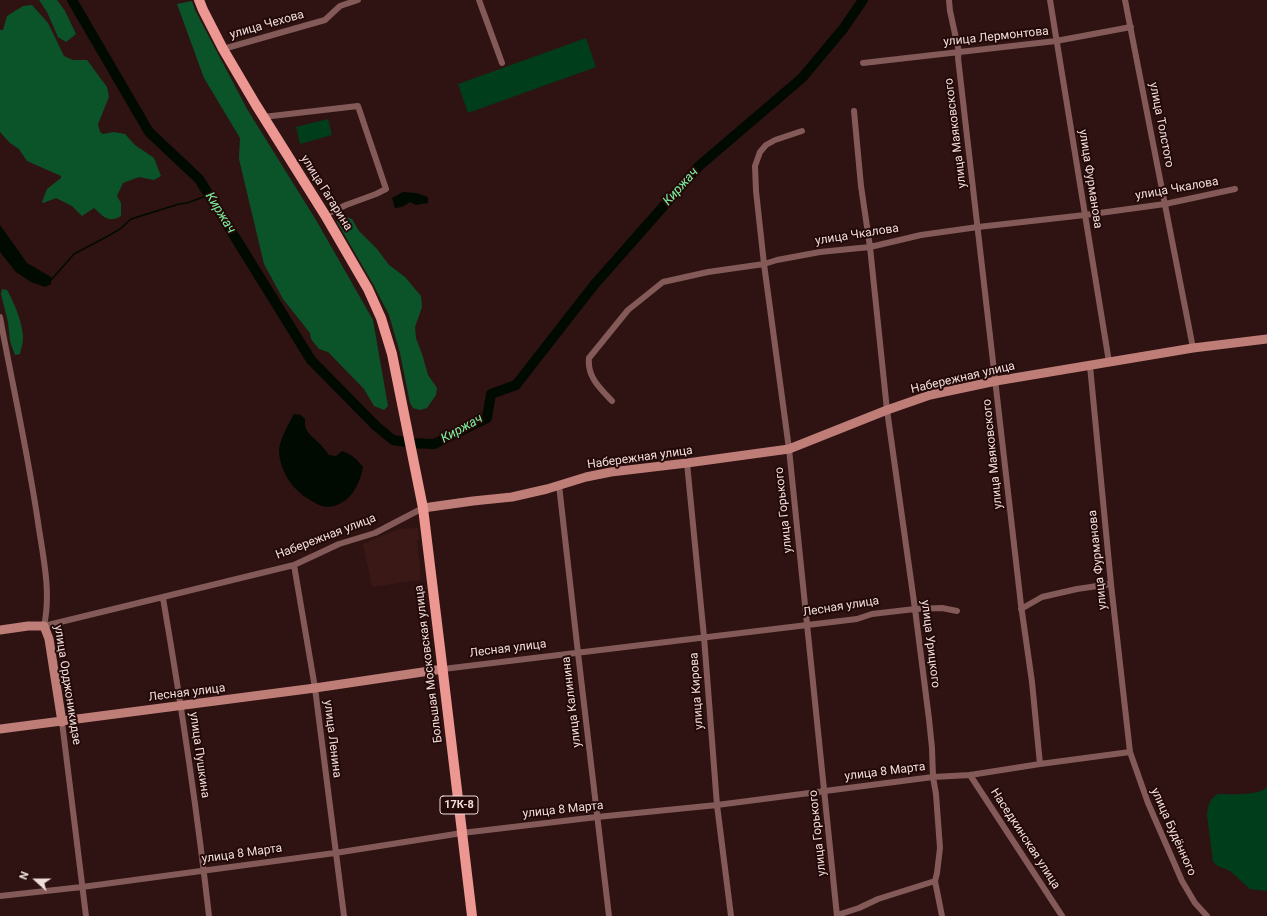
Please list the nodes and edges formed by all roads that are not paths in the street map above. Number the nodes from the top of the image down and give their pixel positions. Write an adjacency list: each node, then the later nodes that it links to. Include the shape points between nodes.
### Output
1 (199, 0): 10 (main road, улица Гагарина)
2 (358, 0): 7 (street, улица Чехова)
3 (479, 0): 12 (street)
4 (949, 0): 11 (street, улица Маяковского)
5 (1050, 0): 9 (street, улица Фурманова)
6 (1125, 0): 8 (street, улица Толстого)
7 (339, 3): 10 (street, улица Чехова, via 325,20)
8 (1130, 27): 9 (street, улица Лермонтова); 18 (street, улица Толстого)
9 (1056, 41): 11 (street, улица Лермонтова); 20 (street, улица Фурманова)
10 (223, 49): 15 (main road, улица Гагарина)
11 (959, 52): 13 (street, улица Лермонтова); 21 (street, улица Маяковского)
12 (502, 63)
13 (863, 63)
14 (854, 111): 22 (street, улица Урицкого)
15 (263, 117): 19 (main road, улица Гагарина); 19 (street, via 358,106 386,189)
16 (802, 130): 23 (street, улица Горького, via 766,145 760,152 755,166)
17 (1235, 189): 18 (street, улица Чкалова)
18 (1165, 204): 20 (street, улица Чкалова); 26 (street, улица Толстого)
19 (325, 215): 31 (main road, улица Гагарина, via 368,289 381,318 392,354)
20 (1084, 215): 21 (street, улица Чкалова); 27 (street, улица Фурманова)
21 (978, 227): 22 (street, улица Чкалова, via 920,235); 29 (street, улица Маяковского)
22 (870, 246): 23 (street, улица Чкалова, via 820,252); 32 (street, улица Урицкого)
23 (764, 264): 30 (street, улица Чкалова, via 663,282 628,310 589,358 590,373 595,383); 33 (street, улица Горького)
24 (0, 317): 44 (street, улица Орджоникидзе, via 31,478 47,585)
25 (1267, 339): 26 (street, Набережная улица)
26 (1194, 348): 27 (street, Набережная улица)
27 (1110, 362): 28 (street, Набережная улица)
28 (1090, 366): 29 (street, Набережная улица); 38 (street, улица Фурманова)
29 (996, 381): 32 (street, Набережная улица, via 930,395); 41 (street, улица Маяковского)
30 (612, 401)
31 (402, 410): 36 (main road, Большая Московская улица)
32 (887, 410): 33 (street, Набережная улица); 40 (street, улица Урицкого)
33 (789, 449): 34 (street, Набережная улица); 43 (street, улица Горького)
34 (686, 464): 35 (street, Набережная улица, via 611,472); 46 (street, улица Кирова)
35 (559, 485): 36 (street, Набережная улица, via 512,497); 47 (street, улица Калинина)
36 (423, 508): 37 (street, Набережная улица, via 375,533 339,544); 48 (main road, Большая Московская улица)
37 (294, 565): 39 (street, Набережная улица); 49 (street, улица Ленина)
38 (1111, 584): 41 (street, via 1042,597); 53 (street, улица Фурманова)
39 (163, 598): 44 (street, Набережная улица); 50 (street, улица Пушкина)
40 (915, 609): 42 (street, Лесная улица, via 942,608); 43 (street, Лесная улица); 56 (street, улица Урицкого, via 929,719)
41 (1021, 609): 54 (street, улица Маяковского, via 1032,682)
42 (957, 611)
43 (807, 625): 46 (street, Лесная улица); 57 (street, улица Горького)
44 (44, 626): 45 (street, Набережная улица); 51 (street, улица Орджоникидзе, via 49,639)
45 (0, 630)
46 (704, 637): 47 (street, Лесная улица); 58 (street, улица Кирова)
47 (578, 653): 48 (street, Лесная улица); 59 (street, улица Калинина)
48 (443, 669): 49 (street, Лесная улица); 60 (main road, Большая Московская улица / 17К-8)
49 (315, 688): 50 (street, Лесная улица); 61 (street, улица Ленина)
50 (181, 706): 51 (street, Лесная улица); 62 (street, улица Пушкина)
51 (62, 722): 52 (street, Лесная улица); 64 (street, улица Орджоникидзе)
52 (0, 729)
53 (1130, 752): 54 (street, улица 8 Марта); 75 (street, улица Будённого, via 1148,803 1182,881 1195,903)
54 (1040, 764): 55 (street, улица 8 Марта)
55 (970, 775): 56 (street, улица 8 Марта); 74 (street, Наседкинская улица)
56 (933, 777): 57 (street, улица 8 Марта); 63 (street, улица Урицкого, via 940,848)
57 (824, 791): 58 (street, улица 8 Марта); 72 (street, улица Горького)
58 (717, 805): 59 (street, улица 8 Марта); 71 (street, улица Кирова)
59 (597, 817): 60 (street, улица 8 Марта); 70 (street, улица Калинина)
60 (462, 833): 61 (street, улица 8 Марта); 69 (main road, Большая Московская улица / 17К-8)
61 (335, 853): 62 (street, улица 8 Марта); 68 (street, улица Ленина)
62 (204, 871): 64 (street, улица 8 Марта); 67 (street, улица Пушкина)
63 (935, 881): 72 (street, via 878,899); 73 (street)
64 (82, 887): 65 (street, улица 8 Марта); 66 (street, улица Орджоникидзе)
65 (0, 896)
66 (86, 916)
67 (209, 916)
68 (344, 916)
69 (472, 916)
70 (609, 916)
71 (731, 916)
72 (837, 916)
73 (942, 916)
74 (1062, 916)
75 (1207, 916)

